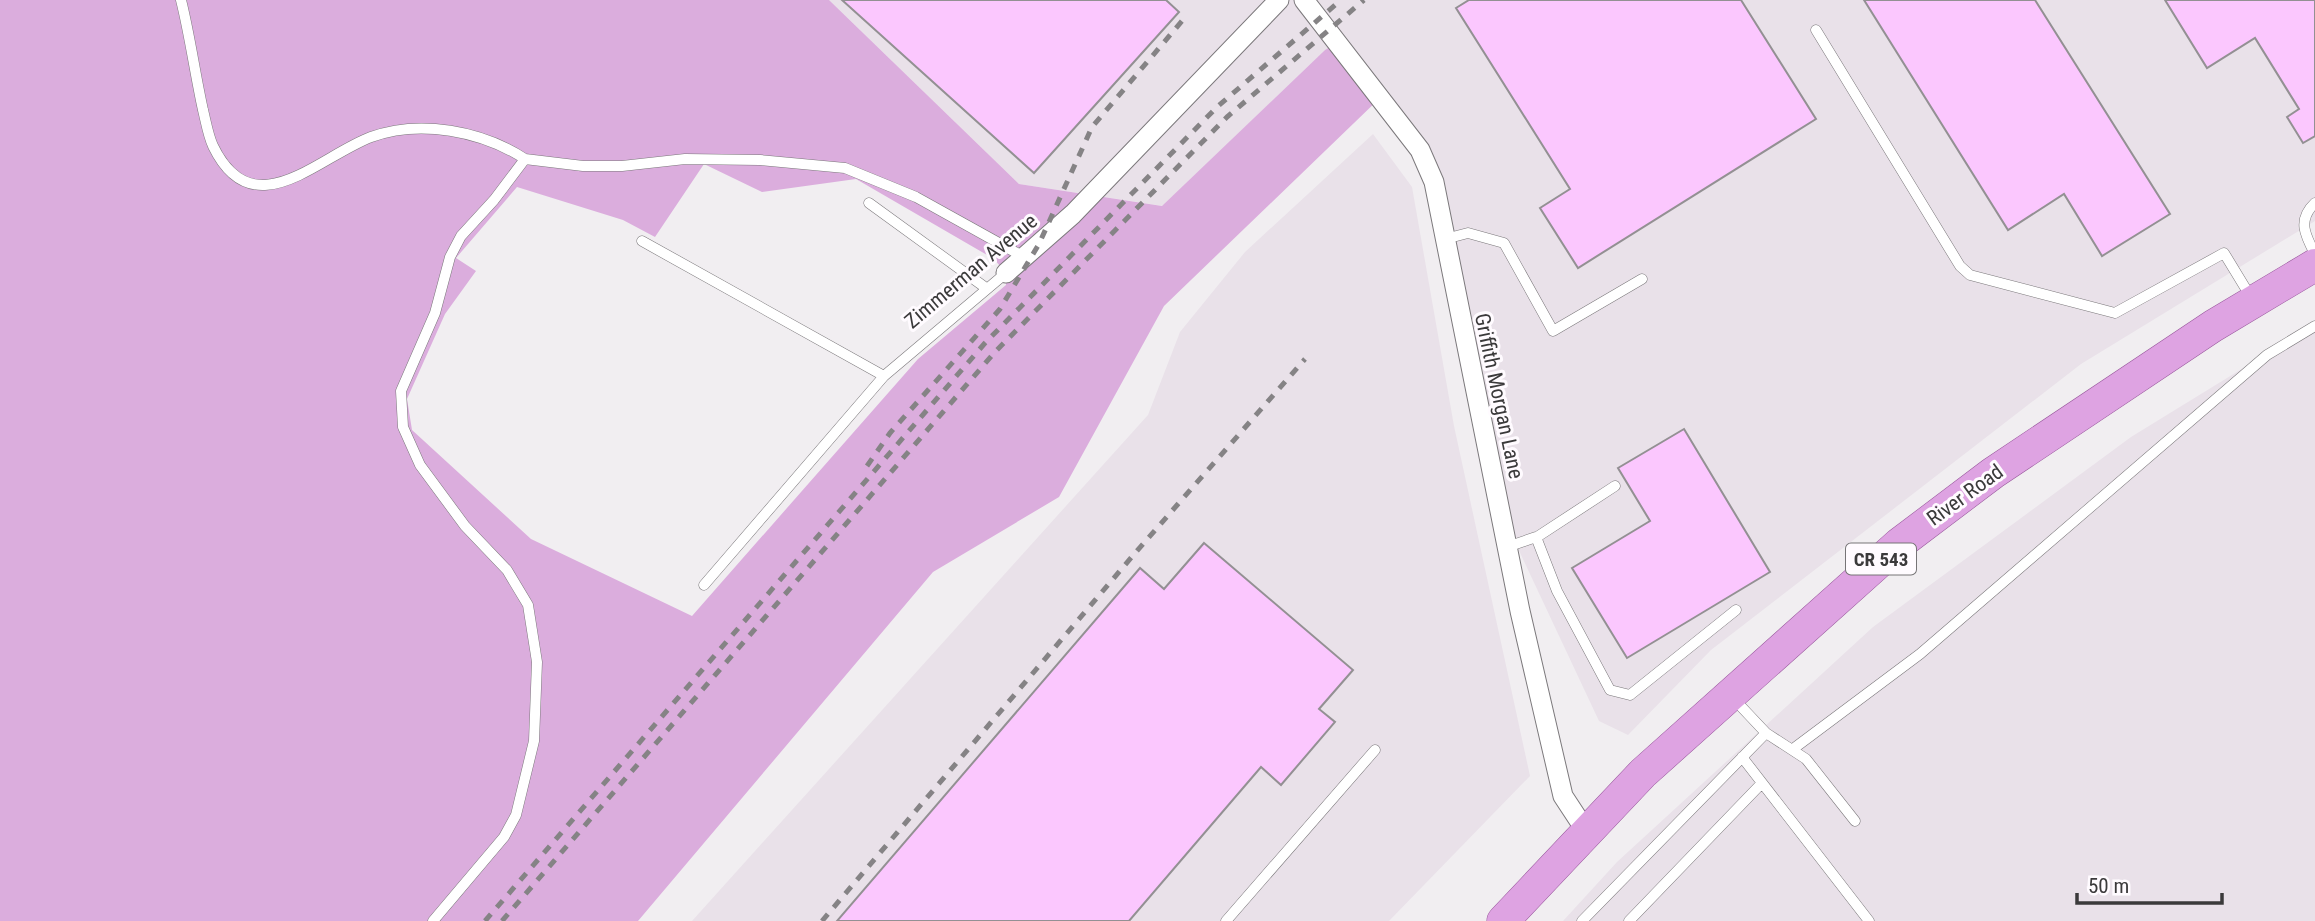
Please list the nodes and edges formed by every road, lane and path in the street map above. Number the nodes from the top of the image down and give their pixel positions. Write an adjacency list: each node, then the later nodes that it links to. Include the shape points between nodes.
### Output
1 (181, 0): 5 (lane, via 211,144 226,169 248,183 271,186 287,181 372,137 412,130 455,132 500,143)
2 (1279, 0): 11 (street, Zimmerman Avenue, via 1073,214)
3 (1304, 0): 8 (street, Griffith Morgan Lane, via 1420,150 1434,182)
4 (1816, 30): 16 (lane, via 1960,267 1970,275 2115,313 2224,253)
5 (525, 159): 11 (lane, via 583,166 685,159 845,167 916,197); 33 (lane, via 461,236 450,257 435,313 401,391 403,426 420,465 465,526 507,570 528,604 537,662 534,741 516,815 504,837)
6 (869, 203): 15 (lane)
7 (2315, 203): 10 (lane, via 2302,230)
8 (1444, 239): 14 (lane, via 1468,233 1504,243 1553,331); 21 (street, Griffith Morgan Lane)
9 (642, 241): 18 (lane)
10 (2315, 254)
11 (1024, 257): 13 (street, Zimmerman Avenue)
12 (2315, 265): 16 (main road, River Road / CR 543)
13 (1006, 273): 15 (lane, Zimmerman Avenue)
14 (1642, 279)
15 (986, 288): 18 (lane, Zimmerman Avenue)
16 (2254, 302): 24 (main road, River Road / CR 543, via 1993,473 1899,544)
17 (2315, 326): 26 (lane, via 2267,355 1920,654)
18 (884, 376): 22 (lane, Zimmerman Avenue)
19 (1615, 486): 20 (lane)
20 (1537, 537): 21 (lane); 23 (lane, via 1557,591 1610,690 1630,695)
21 (1507, 547): 31 (street, Griffith Morgan Lane, via 1563,796)
22 (704, 585)
23 (1736, 610)
24 (1730, 695): 25 (lane); 31 (main road, River Road / CR 543)
25 (1766, 733): 26 (lane); 28 (lane)
26 (1793, 749): 30 (lane)
27 (1376, 750): 34 (lane)
28 (1742, 758): 29 (lane); 36 (lane)
29 (1762, 783): 32 (lane); 37 (lane)
30 (1854, 821)
31 (1586, 831): 35 (main road, River Road / CR 543)
32 (1865, 919)
33 (433, 921)
34 (1226, 921)
35 (1503, 921)
36 (1582, 921)
37 (1629, 921)

